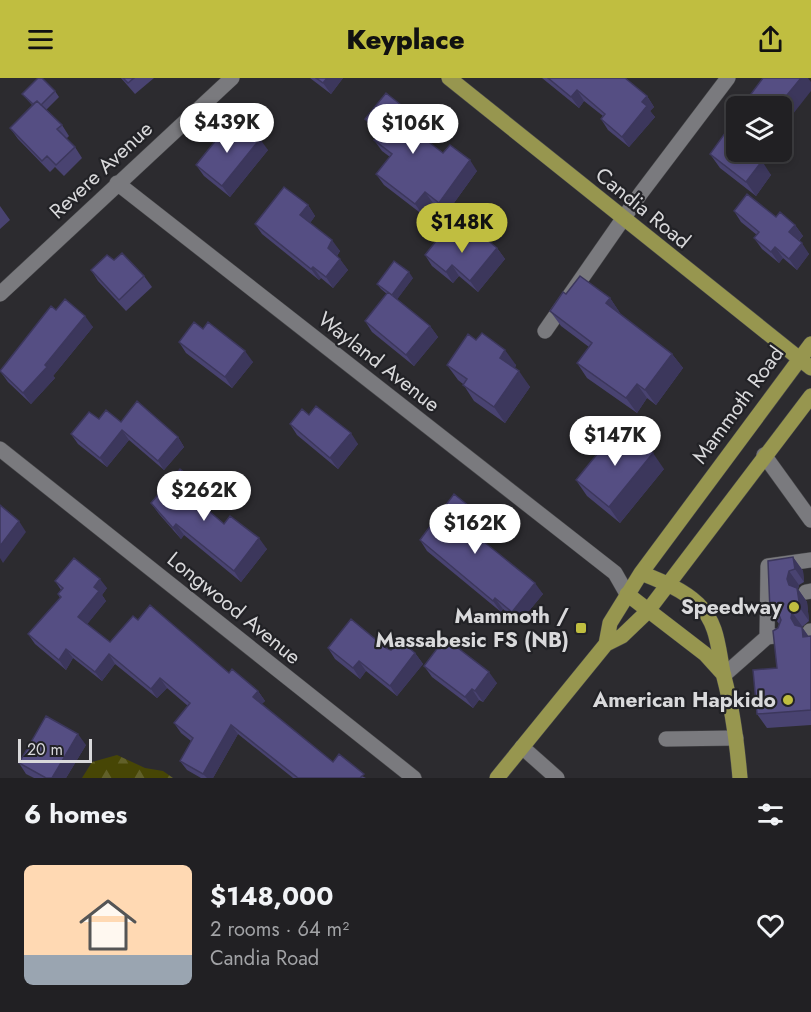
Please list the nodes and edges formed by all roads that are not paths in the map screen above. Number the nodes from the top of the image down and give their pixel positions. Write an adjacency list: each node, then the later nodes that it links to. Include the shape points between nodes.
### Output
1 (232, 78): 4 (street, Revere Avenue)
2 (450, 78): 5 (main road, Candia Road)
3 (728, 78): 5 (street)
4 (117, 183): 6 (street, Revere Avenue); 16 (street, Wayland Avenue)
5 (624, 220): 7 (street); 9 (main road, Candia Road)
6 (0, 294)
7 (545, 331)
8 (811, 344): 9 (main road, Mammoth Road)
9 (799, 358): 10 (main road, Candia Road); 17 (main road, Mammoth Road)
10 (811, 368)
11 (811, 396): 13 (main road, Mammoth Road)
12 (0, 449): 26 (street, Longwood Avenue)
13 (764, 455): 14 (street); 18 (main road, Mammoth Road)
14 (811, 520)
15 (811, 560): 22 (street, via 768,566 774,636)
16 (615, 573): 17 (street); 19 (street, Wayland Avenue)
17 (641, 573): 18 (main road); 19 (main road, Mammoth Road)
18 (668, 584): 20 (main road, Mammoth Road); 22 (main road, via 700,606 720,646)
19 (627, 594): 20 (main road); 21 (main road, Mammoth Road, via 610,623)
20 (647, 612): 21 (main road, Mammoth Road, via 622,636); 22 (main road, via 705,654)
21 (606, 644): 25 (main road, Mammoth Road)
22 (724, 675): 23 (main road)
23 (736, 738): 24 (street); 29 (main road)
24 (666, 740)
25 (522, 747): 27 (main road, Mammoth Road); 28 (street)
26 (414, 778)
27 (497, 778)
28 (557, 778)
29 (740, 778)

